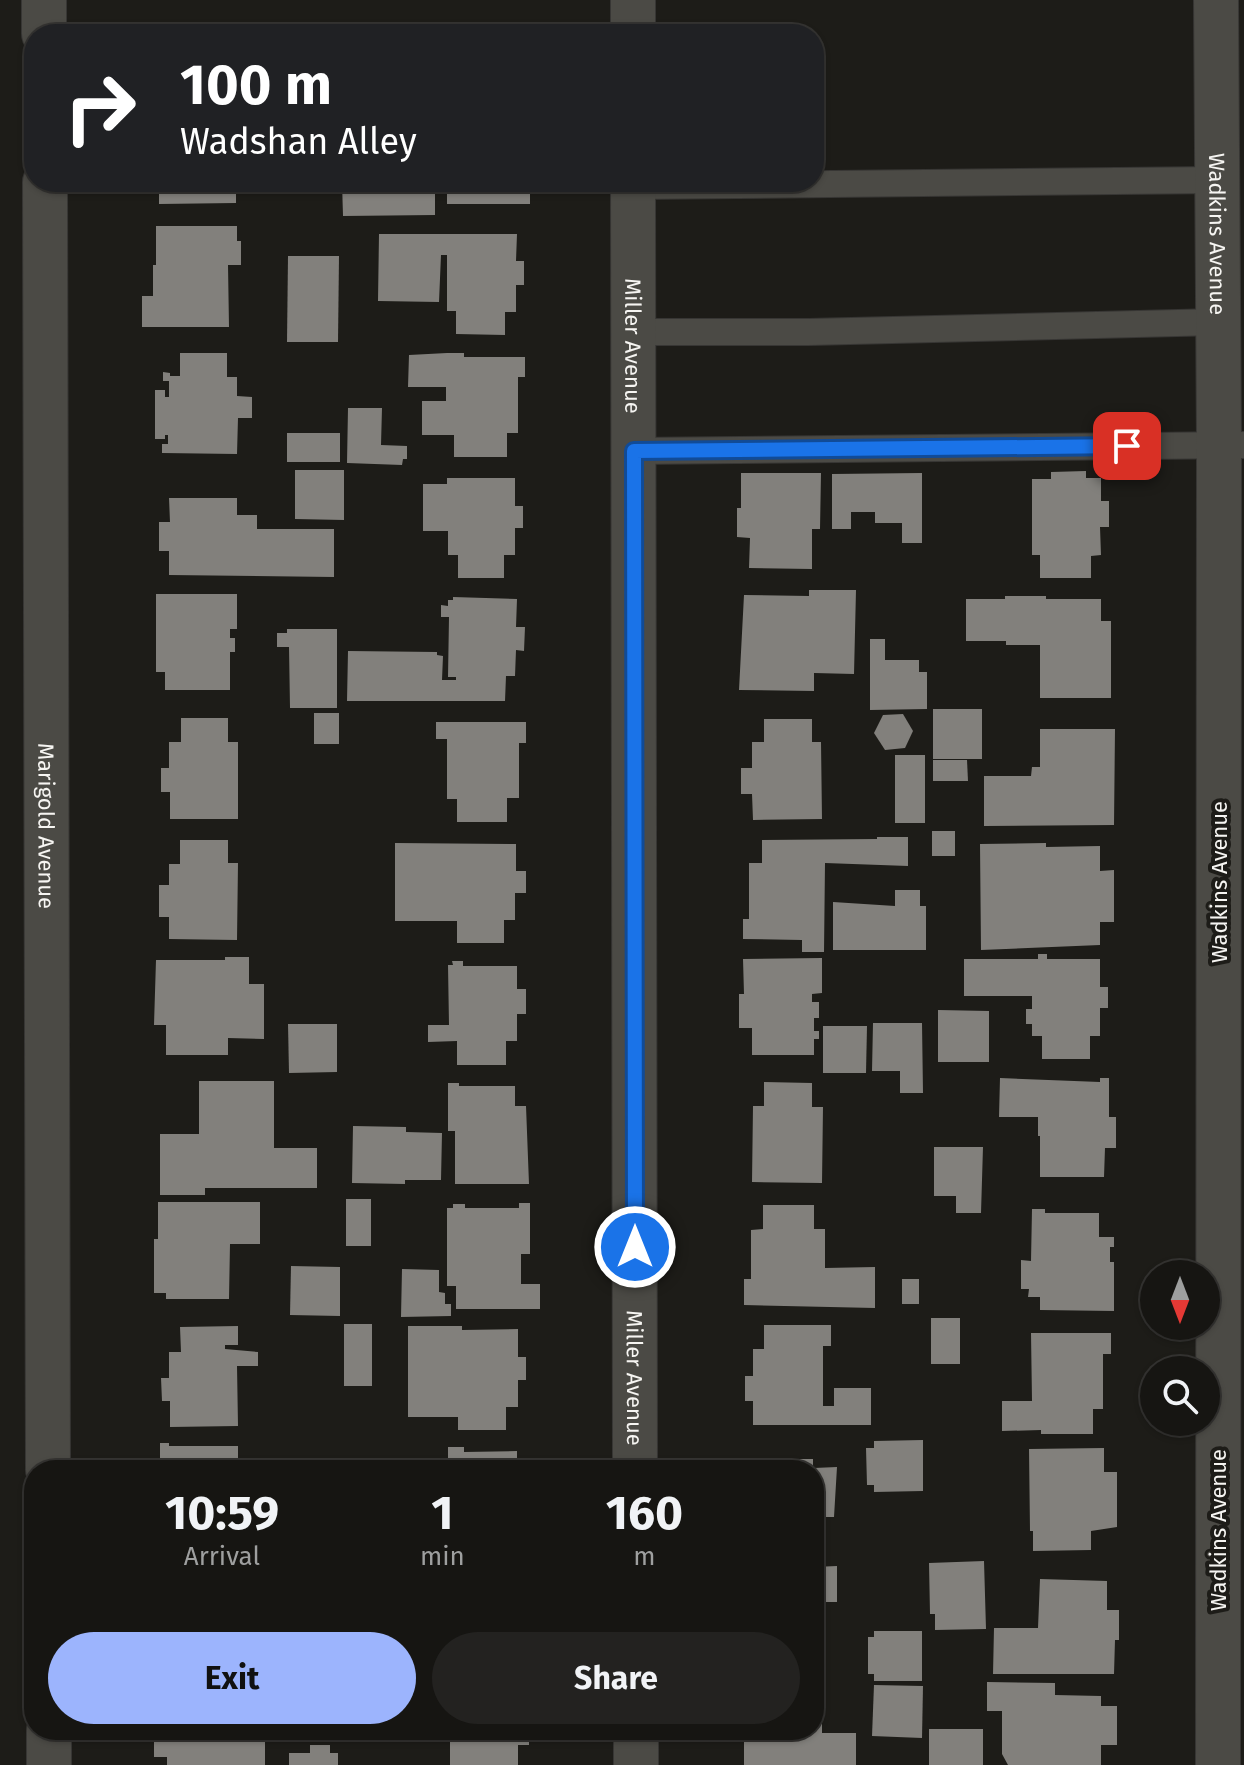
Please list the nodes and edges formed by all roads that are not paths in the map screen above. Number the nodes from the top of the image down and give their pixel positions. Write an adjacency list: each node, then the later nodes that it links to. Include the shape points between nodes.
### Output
1 (44, 0): 4 (street)
2 (633, 0): 5 (street)
3 (1216, 0): 6 (street, Wadkins Avenue)
4 (44, 24)
5 (633, 24)
6 (1217, 180): 7 (lane); 10 (street, Wadkins Avenue)
7 (824, 183)
8 (45, 192): 14 (street, Marigold Avenue)
9 (633, 192): 11 (street, Miller Avenue)
10 (1218, 322): 11 (lane); 12 (street, Wadkins Avenue)
11 (633, 332): 13 (street, Miller Avenue)
12 (1232, 445): 13 (lane); 20 (street, Wadkins Avenue)
13 (634, 451): 15 (street, Miller Avenue)
14 (48, 1460)
15 (635, 1460)
16 (49, 1740): 18 (street)
17 (636, 1740): 19 (street)
18 (49, 1765)
19 (636, 1765)
20 (1218, 1765)

